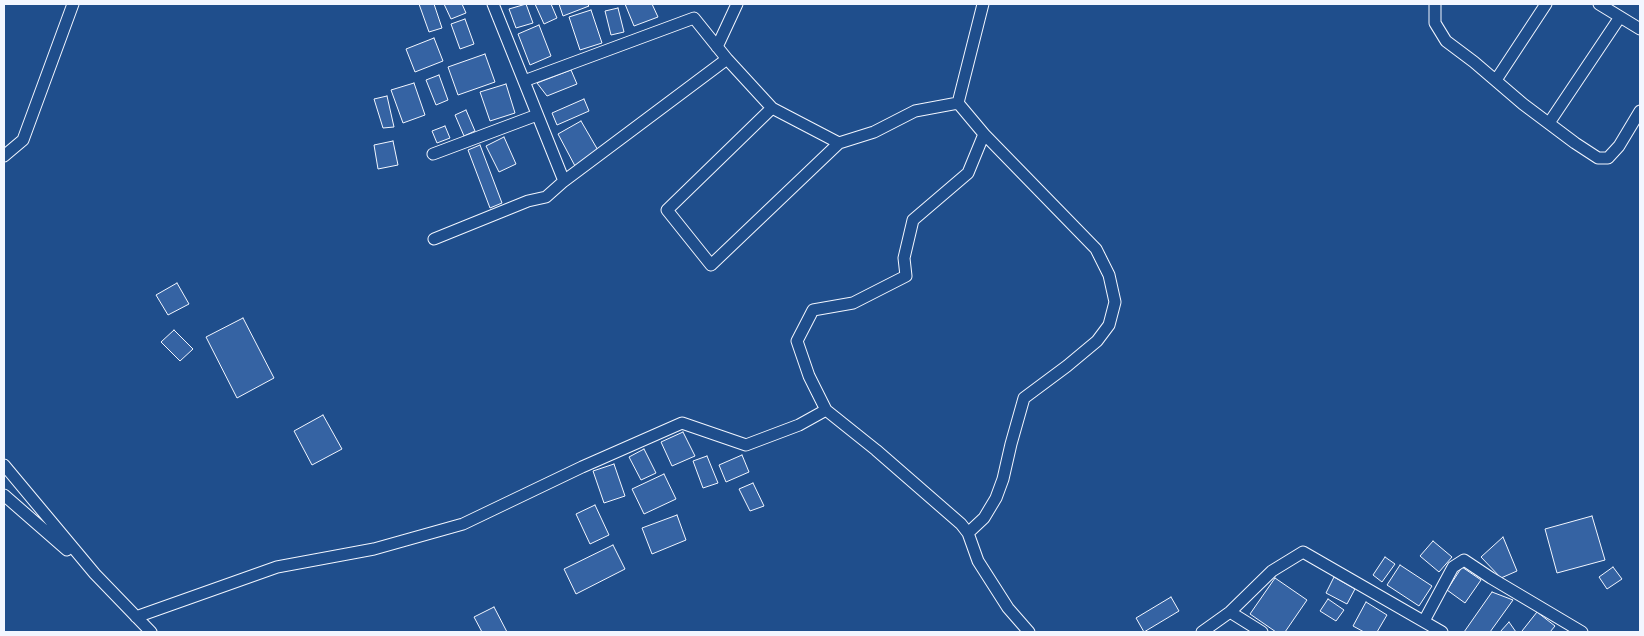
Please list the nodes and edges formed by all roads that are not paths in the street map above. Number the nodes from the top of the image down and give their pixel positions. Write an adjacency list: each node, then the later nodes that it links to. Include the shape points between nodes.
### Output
1 (73, 4): 22 (street, via 23,140)
2 (737, 4): 10 (street)
3 (983, 4): 14 (street)
4 (1435, 4): 12 (street, via 1436,23 1446,42)
5 (1546, 4): 12 (street)
6 (1599, 4): 8 (street)
7 (498, 5): 13 (street)
8 (1620, 17): 9 (street); 18 (street)
9 (1640, 30)
10 (717, 47): 11 (street); 13 (street, via 694,18)
11 (727, 59): 15 (street); 23 (street)
12 (1496, 80): 18 (street)
13 (524, 81): 17 (street)
14 (958, 103): 19 (street); 20 (street, via 915,111 874,132)
15 (772, 108): 20 (street); 20 (street, via 667,210 711,265)
16 (1640, 111): 18 (street, via 1608,158 1598,158)
17 (537, 114): 21 (street); 23 (street)
18 (1549, 123)
19 (984, 134): 25 (street, via 968,174 913,220 904,258 906,276 853,303 813,310 797,341); 28 (street, via 1096,249 1109,275 1115,302 1109,324 1096,341 1024,398 996,498 984,518)
20 (839, 142)
21 (433, 154)
22 (4, 156)
23 (564, 181): 24 (street, via 546,197 528,201)
24 (434, 239)
25 (826, 410): 28 (street, via 876,450); 31 (street, via 799,425 746,445 682,423 463,524 374,549 278,567)
26 (4, 465): 29 (street)
27 (4, 495): 29 (street)
28 (968, 533): 34 (street, via 978,561 1008,608)
29 (95, 574): 31 (street)
30 (1230, 612): 32 (street, via 1272,571 1304,552); 35 (street); 36 (street)
31 (136, 616): 33 (street)
32 (1424, 621): 37 (street); 38 (street, via 1453,566 1464,560)
33 (151, 632)
34 (1029, 632)
35 (1202, 632)
36 (1262, 632)
37 (1442, 632)
38 (1582, 632)

